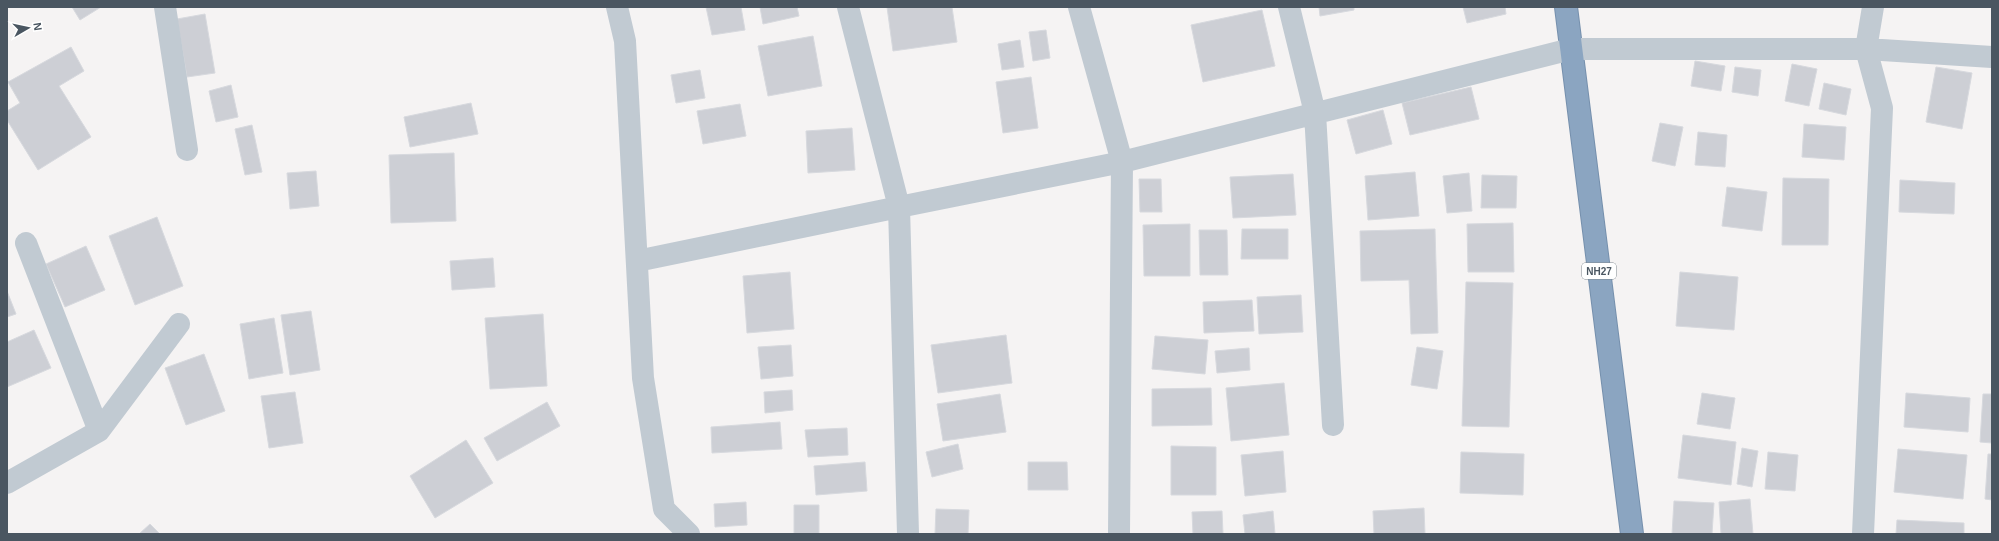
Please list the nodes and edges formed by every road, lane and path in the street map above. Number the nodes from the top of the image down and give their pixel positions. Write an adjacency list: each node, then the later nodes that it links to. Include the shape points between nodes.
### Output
1 (165, 7): 12 (street)
2 (617, 7): 16 (street, via 625,41)
3 (848, 7): 14 (street)
4 (1079, 7): 13 (street)
5 (1289, 7): 11 (street)
6 (1566, 7): 8 (highway, NH27)
7 (1873, 7): 9 (street)
8 (1571, 48): 9 (street); 11 (street); 24 (highway, NH27)
9 (1866, 49): 10 (street); 25 (street, via 1882,108)
10 (1992, 57)
11 (1315, 113): 13 (street); 18 (street)
12 (187, 150)
13 (1122, 162): 14 (street); 23 (street)
14 (899, 207): 16 (street); 22 (street)
15 (26, 243): 19 (street)
16 (637, 261): 21 (street, via 643,378 664,509)
17 (179, 324): 19 (street)
18 (1333, 425)
19 (99, 431): 20 (street)
20 (7, 483)
21 (689, 534)
22 (908, 534)
23 (1119, 534)
24 (1632, 534)
25 (1863, 534)

